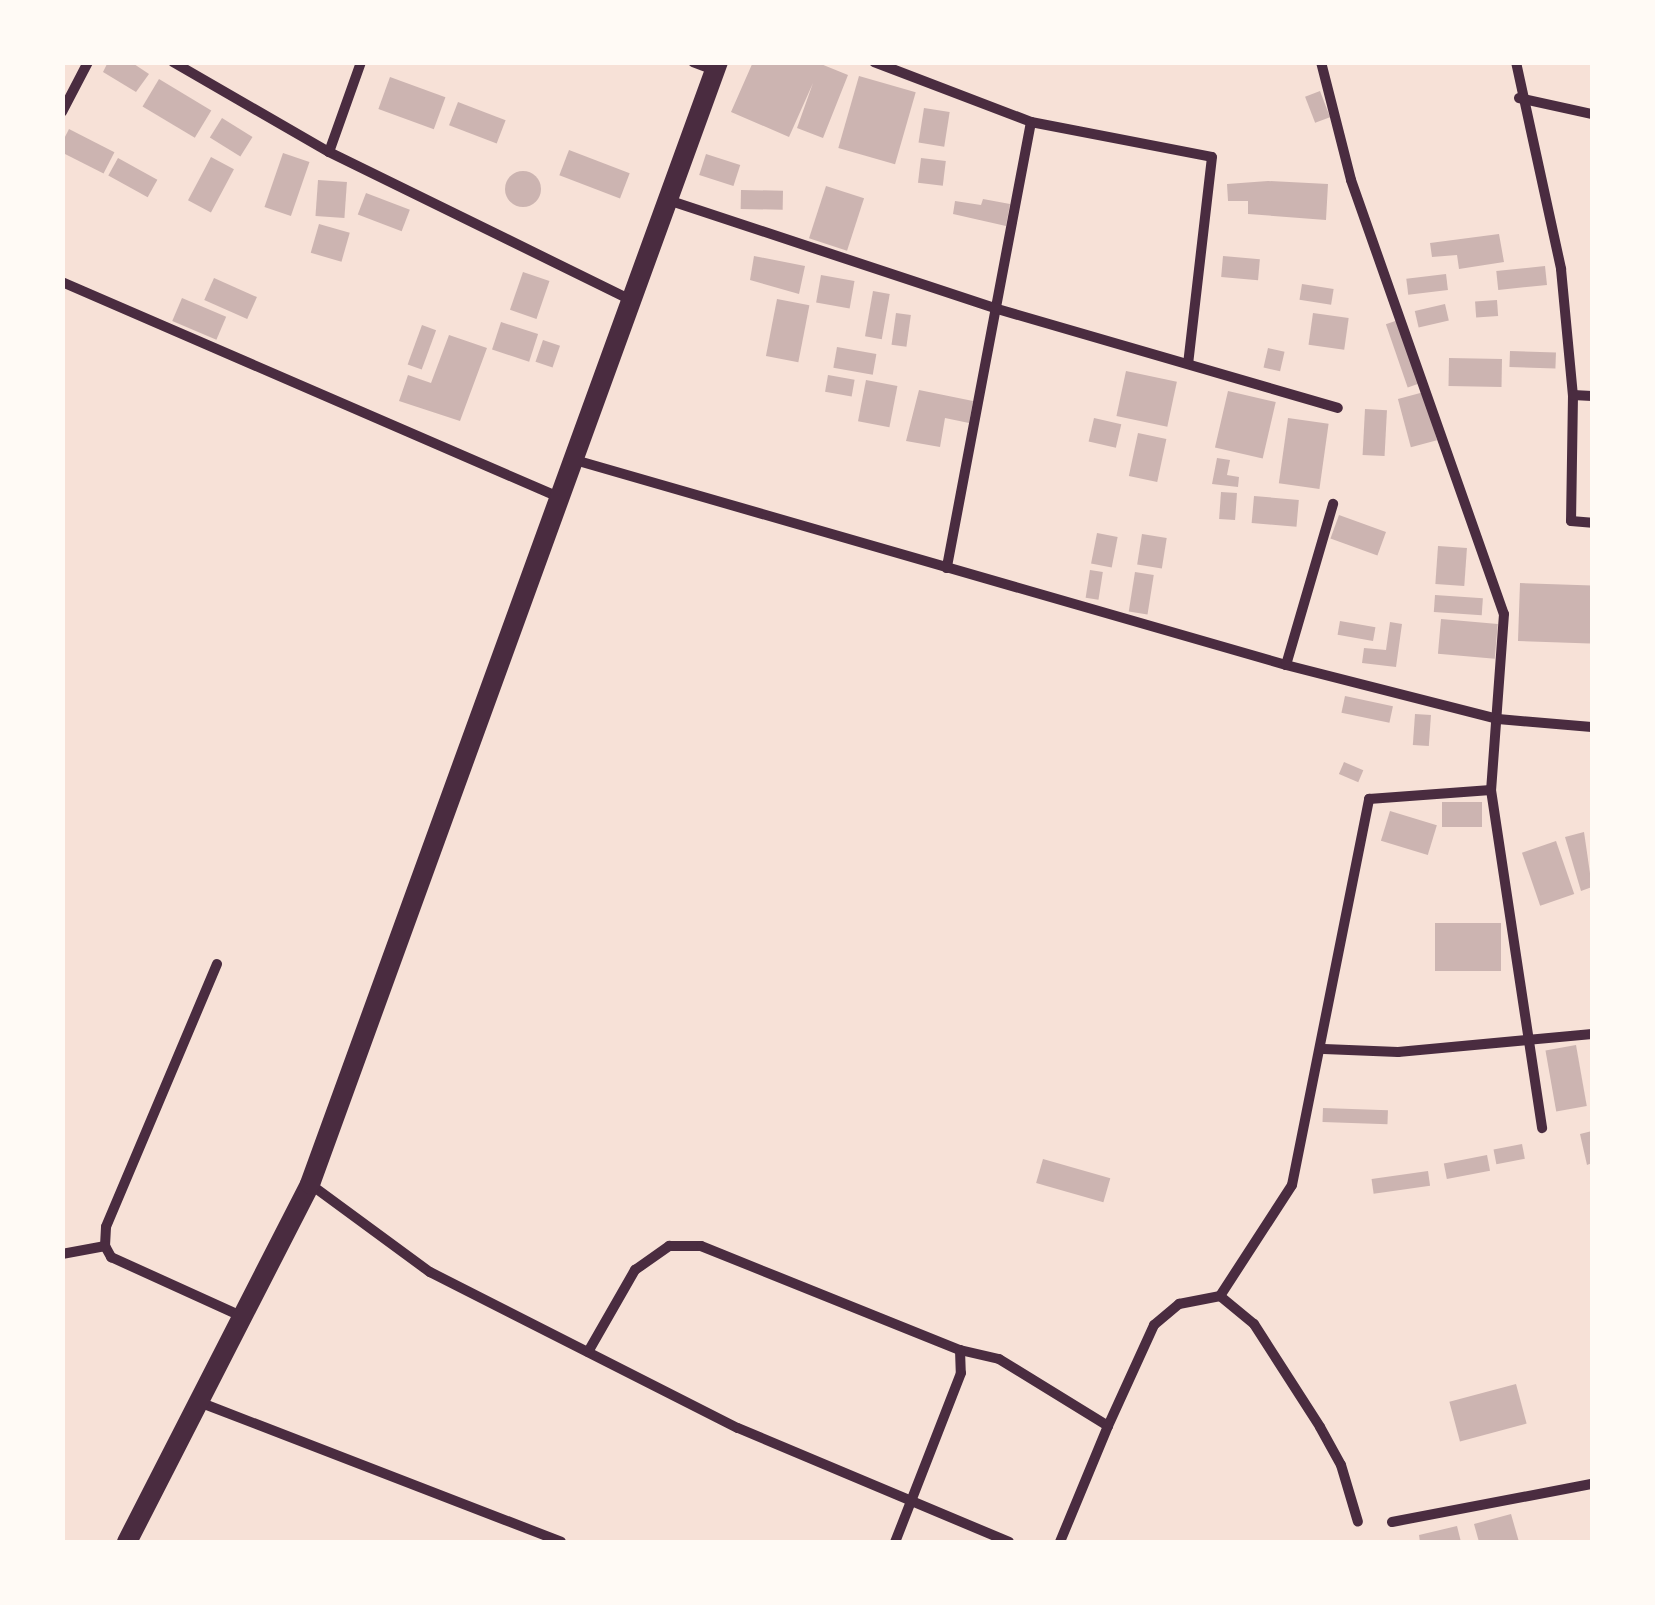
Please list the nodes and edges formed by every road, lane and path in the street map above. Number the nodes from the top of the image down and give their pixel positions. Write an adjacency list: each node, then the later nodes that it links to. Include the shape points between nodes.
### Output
1 (88, 62): 10 (street)
2 (173, 62): 13 (street)
3 (361, 62): 13 (street)
4 (693, 62): 8 (street)
5 (874, 62): 12 (street)
6 (1321, 62): 28 (street, via 1350,180 1504,614)
7 (1516, 62): 9 (street)
8 (716, 66): 14 (main road)
9 (1519, 98): 11 (street); 19 (street, via 1561,269)
10 (62, 112)
11 (1592, 114)
12 (1031, 122): 17 (street); 18 (street, via 1212,156)
13 (330, 152): 16 (street)
14 (671, 201): 16 (main road); 17 (street)
15 (62, 282): 23 (street)
16 (633, 300): 22 (main road)
17 (994, 308): 18 (street); 26 (street)
18 (1188, 364): 21 (street)
19 (1573, 395): 20 (street); 25 (street, via 1571,521)
20 (1592, 396)
21 (1338, 408)
22 (575, 460): 23 (main road); 26 (street)
23 (562, 498): 36 (main road)
24 (1333, 504): 27 (street)
25 (1592, 522)
26 (947, 568): 27 (street)
27 (1286, 665): 28 (street)
28 (1498, 718): 29 (street); 30 (street)
29 (1592, 726)
30 (1491, 790): 33 (street); 34 (street, via 1369,800)
31 (217, 964): 37 (street, via 106,1227)
32 (1592, 1034): 33 (street)
33 (1524, 1044): 34 (street); 35 (street)
34 (1324, 1049): 39 (street, via 1292,1185)
35 (1542, 1128)
36 (310, 1184): 40 (main road); 42 (street, via 430,1272)
37 (105, 1246): 38 (street); 40 (street, via 111,1257)
38 (62, 1254)
39 (1220, 1296): 44 (street, via 1178,1304 1154,1325); 47 (street, via 1254,1324 1320,1427)
40 (242, 1316): 43 (main road)
41 (960, 1350): 42 (street, via 701,1246 669,1246 636,1270); 44 (street, via 998,1359); 46 (street, via 961,1373)
42 (588, 1352): 46 (street, via 738,1428)
43 (199, 1402): 49 (main road); 50 (street)
44 (1108, 1426): 53 (street)
45 (1592, 1486): 48 (street)
46 (912, 1502): 51 (street); 52 (street)
47 (1358, 1522)
48 (1392, 1522)
49 (126, 1542)
50 (561, 1542)
51 (895, 1542)
52 (1010, 1542)
53 (1060, 1542)

